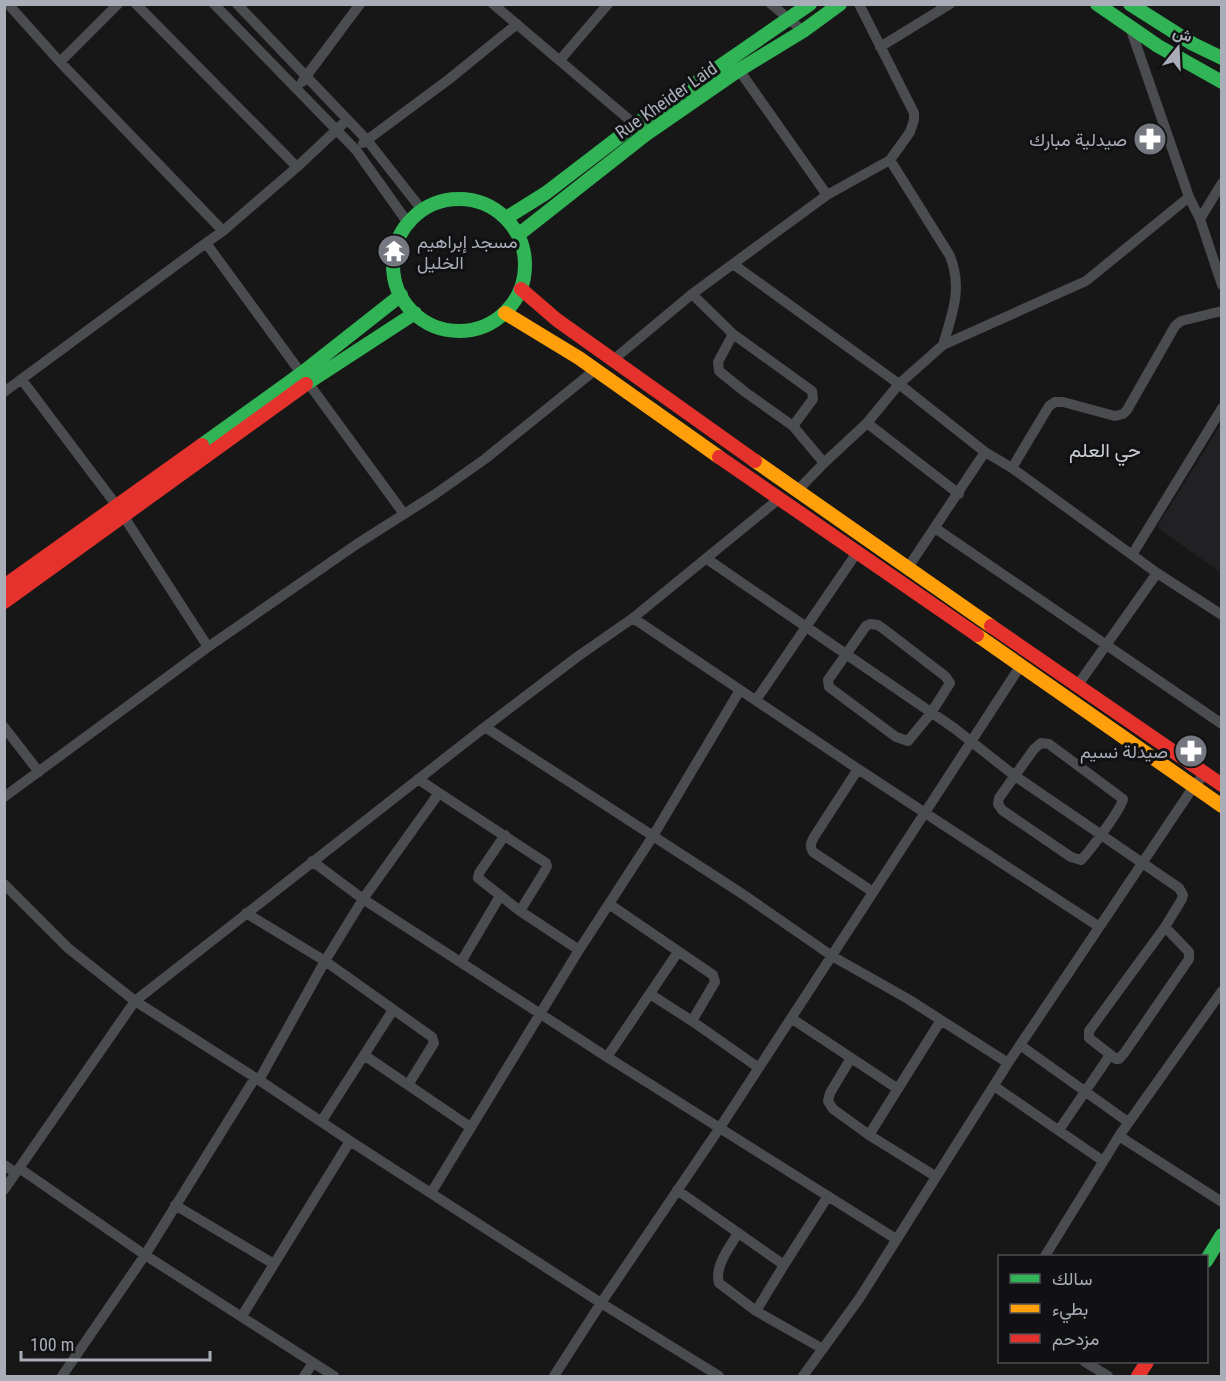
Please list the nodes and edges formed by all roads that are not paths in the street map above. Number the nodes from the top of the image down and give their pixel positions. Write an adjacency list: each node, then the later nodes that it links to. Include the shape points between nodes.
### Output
1 (8, 4): 24 (street)
2 (118, 4): 24 (street)
3 (136, 4): 35 (street)
4 (214, 4): 28 (street)
5 (237, 4): 26 (street)
6 (360, 4): 26 (street)
7 (493, 4): 18 (street)
8 (771, 4): 17 (street)
9 (810, 4): 17 (street, Rue Kheider Laid)
10 (840, 4): 20 (street, Rue Kheider Laid)
11 (859, 4): 21 (street)
12 (950, 4): 21 (street)
13 (1097, 4): 19 (street)
14 (1130, 4): 16 (street)
15 (603, 6): 23 (street)
16 (1149, 8): 22 (street, via 1193,44)
17 (788, 19): 20 (street); 31 (street, Rue Kheider Laid)
18 (517, 24): 23 (street); 32 (street)
19 (1131, 30): 27 (street); 38 (street)
20 (802, 31): 25 (street, Rue Kheider Laid)
21 (880, 47): 34 (street, via 914,113 910,132)
22 (1221, 58)
23 (560, 60): 31 (street)
24 (60, 62): 43 (street)
25 (739, 70): 31 (street, Rue Kheider Laid); 37 (street)
26 (305, 77): 28 (street); 29 (street)
27 (1221, 82)
28 (296, 90): 30 (street)
29 (348, 120): 30 (street); 32 (street)
30 (337, 130): 33 (street); 35 (street)
31 (641, 130): 40 (street, Rue Kheider Laid); 44 (street, Rue Kheider Laid)
32 (367, 140): 33 (street); 39 (street)
33 (356, 150): 42 (street)
34 (890, 160): 37 (street); 55 (street, via 956,271 957,295)
35 (297, 167): 43 (street)
36 (1221, 183): 41 (street)
37 (827, 195): 46 (street)
38 (1189, 198): 41 (street); 55 (street, via 1086,281)
39 (422, 210): 40 (street, via 443,201 465,199 487,205); 42 (street)
40 (506, 218): 44 (street)
41 (1200, 219): 47 (street)
42 (408, 223): 50 (street, via 393,258 394,278)
43 (223, 231): 45 (street)
44 (518, 235): 48 (street, via 525,252)
45 (206, 243): 58 (street); 59 (street)
46 (733, 264): 49 (street); 60 (street)
47 (1221, 285)
48 (521, 290): 52 (street); 56 (street)
49 (692, 294): 54 (street); 56 (street)
50 (401, 296): 53 (street); 58 (street)
51 (1221, 311): 67 (street, via 1174,326 1123,414 1115,416 1063,402 1049,406)
52 (506, 313): 53 (street, via 470,330 431,325); 57 (street, via 556,340)
53 (415, 314): 58 (street)
54 (733, 334): 64 (street, via 718,362 719,371); 64 (street, via 814,393)
55 (943, 345): 60 (street)
56 (613, 360): 68 (street)
57 (595, 369): 70 (street); 72 (street, via 484,459)
58 (305, 378): 71 (street); 72 (street)
59 (22, 380): 61 (street); 71 (street)
60 (899, 384): 63 (street); 65 (street)
61 (4, 392)
62 (1221, 408): 75 (street)
63 (867, 423): 66 (street); 69 (street)
64 (793, 426): 66 (street)
65 (985, 452): 67 (street); 69 (street)
66 (824, 463): 68 (street)
67 (1012, 468): 75 (street)
68 (797, 491): 77 (street)
69 (959, 494): 73 (street)
70 (780, 498): 74 (street); 76 (street)
71 (120, 511): 79 (street); 80 (street); 85 (street)
72 (404, 514): 85 (street)
73 (935, 528): 77 (street); 84 (street)
74 (858, 551): 83 (street); 87 (street)
75 (1132, 555): 78 (street)
76 (707, 559): 82 (street); 83 (street)
77 (907, 569): 88 (street)
78 (1156, 573): 81 (street); 84 (street)
79 (4, 586)
80 (4, 602)
81 (1221, 615)
82 (633, 618): 91 (street); 96 (street)
83 (805, 627): 86 (street); 92 (street)
84 (1105, 644): 90 (street); 94 (street)
85 (208, 647): 99 (street)
86 (847, 655): 93 (street); 93 (street, via 828,680 829,687 896,737 908,741); 93 (street, via 866,626 879,625 948,678 948,687)
87 (1021, 665): 89 (street); 97 (street)
88 (1049, 666): 89 (street); 90 (street)
89 (1040, 679): 104 (street)
90 (1077, 686): 100 (street)
91 (740, 690): 92 (street); 111 (street)
92 (756, 700): 98 (street)
93 (931, 713): 97 (street)
94 (1221, 724)
95 (4, 727): 99 (street)
96 (485, 727): 102 (street); 111 (street)
97 (971, 741): 101 (street); 108 (street)
98 (858, 769): 108 (street); 115 (street, via 814,837 811,848)
99 (39, 772): 106 (street)
100 (1205, 774): 103 (street); 104 (street)
101 (1015, 776): 109 (street); 109 (street, via 998,801 999,807 1061,851 1081,860); 109 (street, via 1038,745 1049,744 1123,799)
102 (418, 779): 105 (street); 112 (street)
103 (1221, 785)
104 (1194, 786): 107 (street); 113 (street)
105 (439, 793): 110 (street); 117 (street)
106 (4, 797)
107 (1221, 806)
108 (925, 812): 115 (street); 121 (street)
109 (1101, 834): 113 (street)
110 (505, 835): 116 (street, via 478,876 479,881); 119 (street, via 544,860 547,866)
111 (653, 836): 118 (street); 125 (street)
112 (312, 861): 117 (street); 120 (street)
113 (1142, 862): 121 (street); 122 (street, via 1183,895)
114 (4, 884): 130 (street, via 68,948)
115 (873, 892): 125 (street)
116 (500, 896): 119 (street); 127 (street)
117 (363, 899): 126 (street); 127 (street)
118 (609, 904): 123 (street); 124 (street)
119 (520, 911): 123 (street)
120 (246, 913): 126 (street); 130 (street)
121 (1098, 926): 136 (street)
122 (1165, 927): 138 (street, via 1089,1031 1089,1038); 138 (street, via 1189,952 1189,959 1125,1053 1119,1059)
123 (579, 950): 132 (street)
124 (678, 952): 129 (street); 135 (street, via 715,977)
125 (832, 956): 133 (street); 134 (street)
126 (325, 961): 131 (street); 143 (street)
127 (461, 962): 132 (street)
128 (1221, 991): 149 (street)
129 (650, 994): 135 (street); 139 (street)
130 (135, 1001): 143 (street); 158 (street)
131 (393, 1010): 137 (street); 144 (street, via 434,1040)
132 (540, 1014): 139 (street); 150 (street)
133 (791, 1018): 140 (street); 142 (street)
134 (941, 1020): 141 (street); 146 (street)
135 (692, 1021): 142 (street)
136 (1020, 1045): 141 (street); 147 (street)
137 (364, 1055): 144 (street); 148 (street)
138 (1110, 1055): 147 (street)
139 (607, 1057): 151 (street)
140 (851, 1058): 146 (street); 153 (street, via 828,1101)
141 (1008, 1063): 145 (street)
142 (759, 1068): 151 (street)
143 (257, 1079): 148 (street); 165 (street)
144 (408, 1085): 150 (street)
145 (994, 1086): 152 (street); 159 (street)
146 (898, 1089): 153 (street)
147 (1085, 1092): 149 (street); 152 (street)
148 (321, 1122): 155 (street)
149 (1128, 1122): 154 (street)
150 (470, 1127): 162 (street)
151 (719, 1129): 161 (street); 163 (street)
152 (1059, 1130): 156 (street)
153 (869, 1135): 159 (street)
154 (1119, 1136): 156 (street); 164 (street)
155 (350, 1141): 162 (street); 172 (street)
156 (1103, 1161): 170 (street)
157 (4, 1165): 158 (street)
158 (18, 1170): 160 (street); 169 (street)
159 (935, 1176): 168 (street)
160 (4, 1190)
161 (677, 1190): 166 (street); 174 (street)
162 (431, 1193): 174 (street)
163 (828, 1196): 168 (street); 173 (street)
164 (1221, 1203)
165 (175, 1205): 169 (street); 172 (street)
166 (738, 1233): 173 (street); 175 (street, via 717,1276 719,1283)
167 (1221, 1235): 171 (street)
168 (896, 1239): 177 (street)
169 (145, 1255): 176 (street); 181 (street)
170 (1046, 1255)
171 (1208, 1258)
172 (274, 1264): 176 (street)
173 (784, 1265): 175 (street)
174 (601, 1303): 184 (street); 185 (street)
175 (756, 1311): 177 (street)
176 (242, 1316): 178 (street)
177 (823, 1350): 186 (street)
178 (313, 1363): 182 (street); 183 (street)
179 (1087, 1363): 187 (street)
180 (1146, 1363): 188 (street)
181 (62, 1377)
182 (304, 1377)
183 (334, 1377)
184 (554, 1377)
185 (719, 1377)
186 (803, 1377)
187 (1108, 1377)
188 (1138, 1377)

